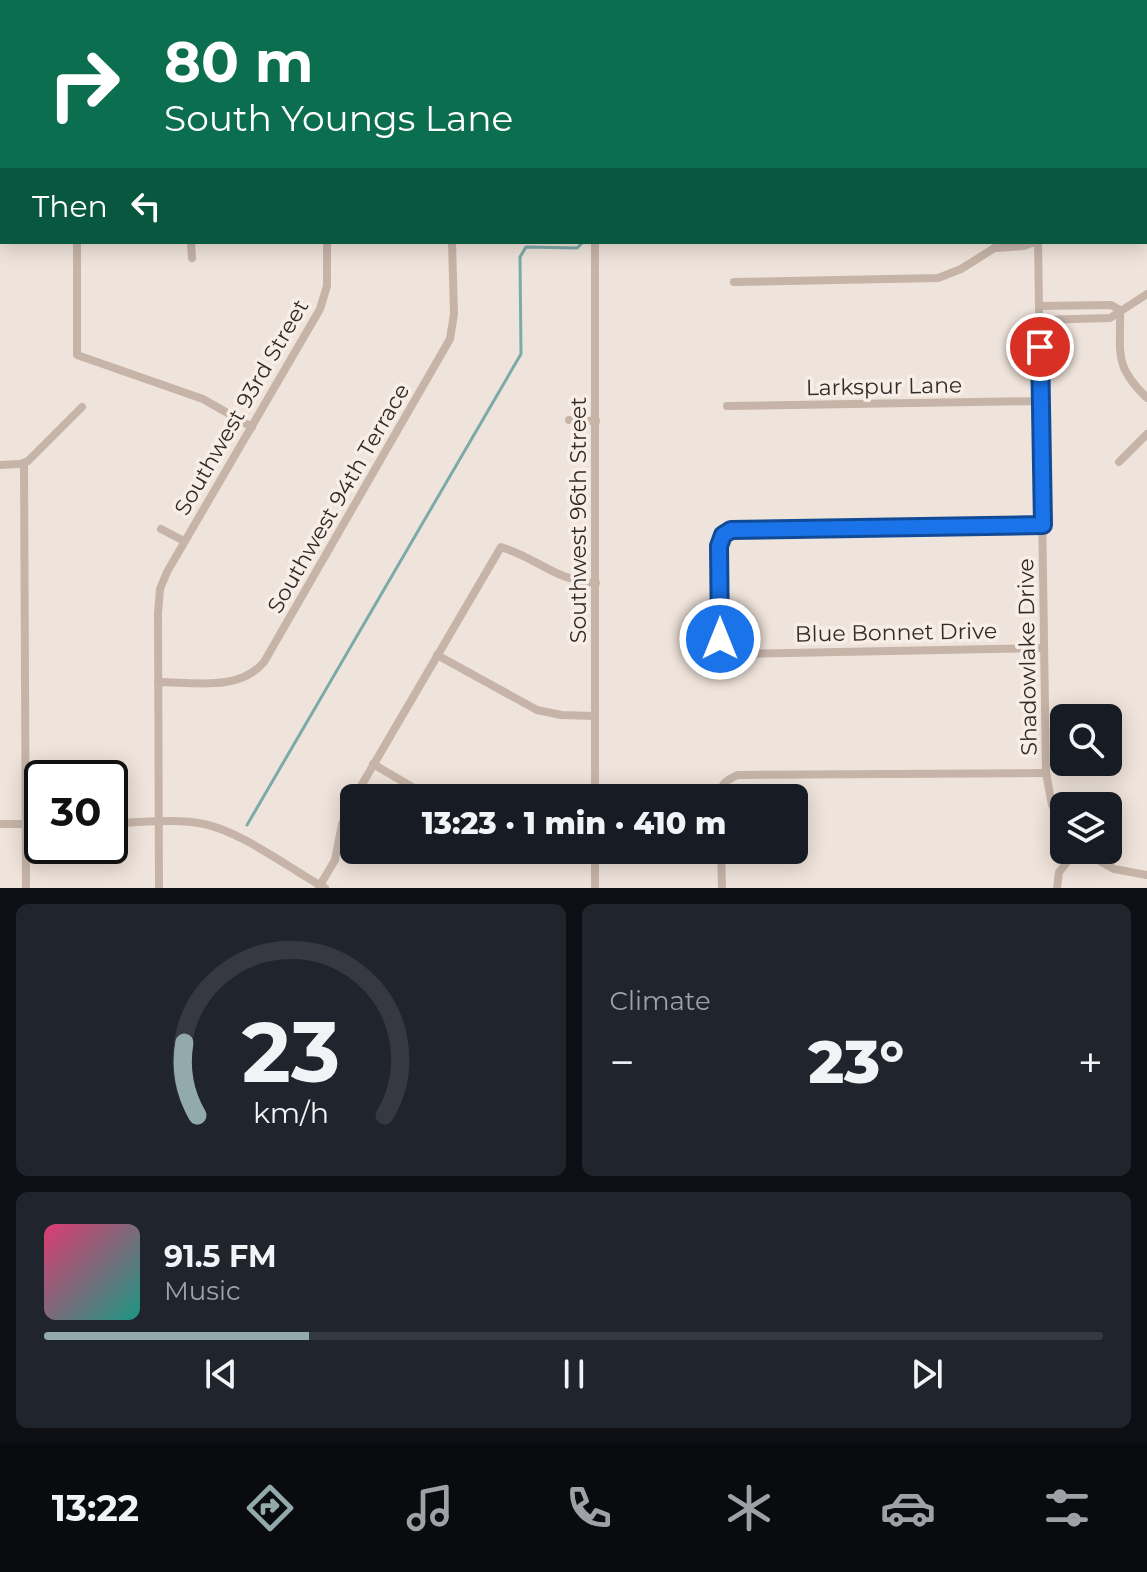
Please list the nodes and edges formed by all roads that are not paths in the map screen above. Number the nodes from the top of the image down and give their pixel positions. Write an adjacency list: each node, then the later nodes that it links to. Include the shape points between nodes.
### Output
1 (538, 0): 2 (main road)
2 (588, 0)
3 (77, 244): 26 (street, via 77,355 203,399)
4 (191, 244): 12 (street)
5 (327, 244): 26 (street, Southwest 93rd Street, via 323,302)
6 (452, 244): 37 (street, Southwest 94th Terrace, via 450,339 264,662 236,681)
7 (595, 244): 25 (street, Southwest 96th Street)
8 (1001, 244): 11 (street)
9 (1030, 244): 11 (street)
10 (1036, 244): 16 (street, Shadowlake Drive)
11 (995, 248): 13 (street, via 954,273 929,280)
12 (192, 258)
13 (734, 282)
14 (1147, 294): 17 (street)
15 (1083, 305): 16 (street); 17 (street); 18 (lane)
16 (1039, 306): 19 (street, Shadowlake Drive)
17 (1120, 310): 18 (street, via 1110,318); 20 (street, via 1123,370)
18 (1083, 318): 19 (street)
19 (1039, 320): 21 (street, Shadowlake Drive)
20 (1147, 398)
21 (1041, 401): 22 (street, Larkspur Lane); 31 (street, Shadowlake Drive)
22 (727, 406)
23 (82, 407): 29 (street)
24 (569, 420): 25 (street)
25 (596, 421): 34 (street, Southwest 96th Street)
26 (252, 427): 33 (street, Southwest 93rd Street)
27 (1147, 434): 28 (street)
28 (1119, 462)
29 (24, 463): 30 (street); 39 (street)
30 (0, 465)
31 (1043, 525): 35 (street, Shadowlake Drive); 35 (street, Blue Bonnet Drive, via 741,528 726,533 719,546 719,631 723,645 735,653)
32 (161, 529): 33 (street, Southwest 93rd Street)
33 (184, 541): 37 (street, Southwest 93rd Street, via 160,589)
34 (596, 583): 36 (street, via 567,580 501,547); 38 (street, Southwest 96th Street)
35 (1044, 648): 41 (street, Shadowlake Drive)
36 (437, 655): 38 (street, via 537,710); 40 (street)
37 (158, 682): 48 (street, Southwest 93rd Street)
38 (595, 716): 44 (street, Southwest 96th Street)
39 (26, 760)
40 (373, 764): 42 (street); 43 (street)
41 (1046, 773): 45 (street, via 738,775); 46 (street, Shadowlake Drive)
42 (362, 784)
43 (407, 784)
44 (595, 784)
45 (724, 784)
46 (1050, 794)
47 (128, 823): 48 (street)
48 (158, 823): 58 (street, via 215,827); 60 (street, Southwest 93rd Street)
49 (0, 824): 50 (street)
50 (24, 824)
51 (340, 834): 58 (street, via 335,860)
52 (26, 864): 59 (street)
53 (595, 864): 61 (street)
54 (721, 864): 62 (street)
55 (1066, 864): 63 (street)
56 (1105, 864): 57 (street)
57 (1147, 875)
58 (321, 887)
59 (26, 888)
60 (159, 888)
61 (595, 888)
62 (722, 888)
63 (1057, 888)

